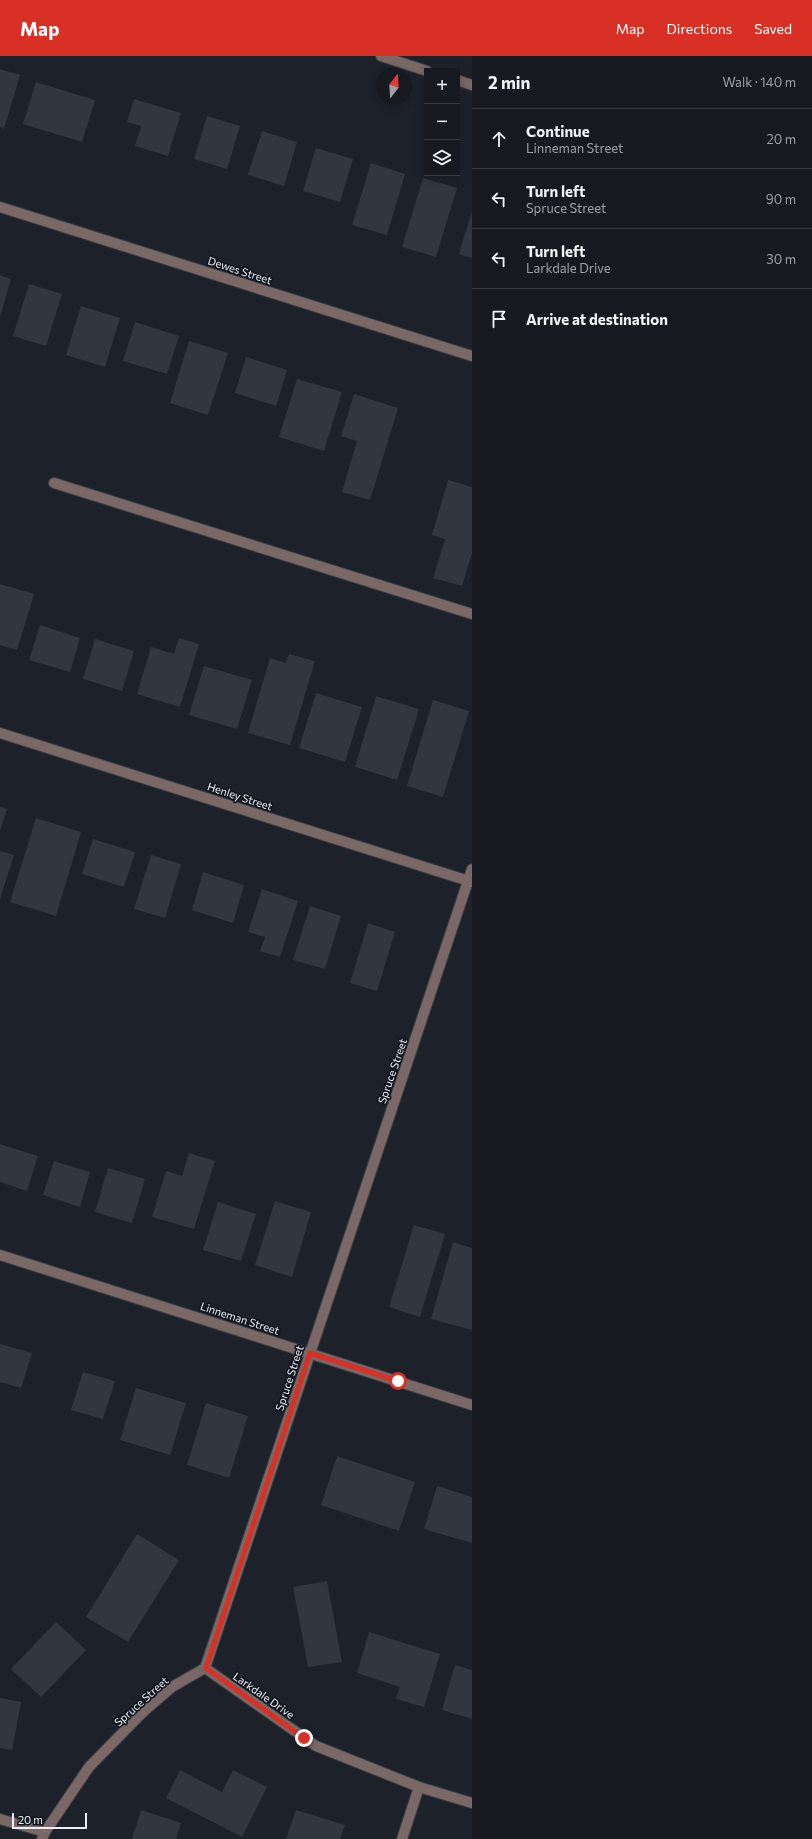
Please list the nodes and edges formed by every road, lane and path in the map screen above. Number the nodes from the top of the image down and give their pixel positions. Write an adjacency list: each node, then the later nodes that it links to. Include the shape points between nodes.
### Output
1 (381, 56): 2 (street)
2 (424, 70)
3 (460, 81): 4 (street)
4 (472, 85)
5 (0, 207): 6 (street, Dewes Street)
6 (472, 356)
7 (54, 483): 8 (street)
8 (472, 614)
9 (0, 732): 11 (street, Henley Street)
10 (472, 869): 11 (street, Spruce Street)
11 (470, 882): 13 (street, Spruce Street)
12 (0, 1255): 13 (street, Linneman Street)
13 (310, 1353): 14 (street, Linneman Street); 15 (street, Spruce Street)
14 (472, 1405)
15 (206, 1668): 16 (street, Larkdale Drive, via 316,1746); 19 (street, Spruce Street, via 172,1687 89,1766)
16 (419, 1787): 17 (street, Larkdale Drive); 20 (street)
17 (472, 1803)
18 (0, 1819): 19 (street)
19 (43, 1836)
20 (402, 1839)

